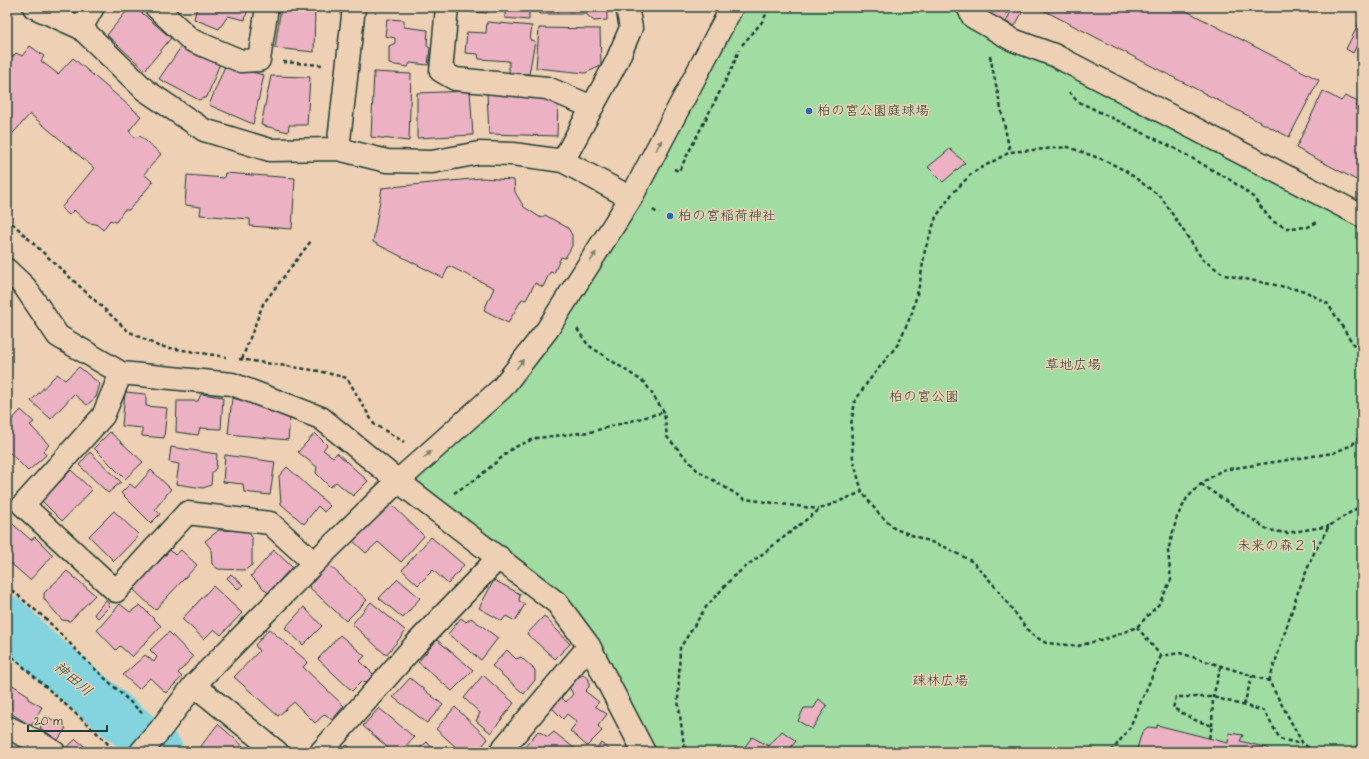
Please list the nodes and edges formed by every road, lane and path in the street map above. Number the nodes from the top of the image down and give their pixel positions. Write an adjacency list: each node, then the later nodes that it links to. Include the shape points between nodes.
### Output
1 (34, 7): 10 (street)
2 (93, 7): 10 (street)
3 (156, 7): 13 (street, via 191,40 241,61)
4 (267, 7): 13 (street)
5 (354, 7): 14 (street)
6 (447, 7): 16 (street, via 441,71 455,79 547,88)
7 (627, 7): 16 (street, via 630,28 616,63)
8 (732, 7): 21 (street, one-way to 8)
9 (968, 7): 22 (street, via 973,17 1013,40 1054,55)
10 (81, 28): 17 (street, via 145,90 204,130 270,150)
11 (740, 46): 20 (path, via 732,68)
12 (990, 56): 18 (path)
13 (259, 60): 14 (path)
14 (347, 67): 17 (street)
15 (1067, 89): 22 (path, via 1077,101 1174,148 1232,181 1253,197 1272,221 1287,228 1308,227 1324,219)
16 (592, 107): 19 (street)
17 (338, 149): 19 (street, via 387,161 432,162 479,153 513,154)
18 (1010, 152): 30 (path, via 1068,148 1104,160 1126,171 1161,197 1203,260 1225,275 1305,291 1328,304); 38 (path, via 972,173 952,194 936,217 925,250 912,314 898,344 866,383 855,401 851,425 853,459)
19 (563, 161): 21 (street)
20 (679, 172)
21 (630, 198): 27 (street, one-way to 21)
22 (1338, 202): 23 (street)
23 (1362, 216)
24 (7, 218): 28 (path, via 128,331 158,346)
25 (311, 241): 31 (path, via 263,304)
26 (7, 270): 32 (street, via 25,287 58,336)
27 (561, 307): 33 (path, via 588,345 645,383); 36 (street, one-way to 27, via 502,388 547,330)
28 (227, 357)
29 (235, 358): 31 (path)
30 (1362, 358)
31 (242, 359): 35 (path, via 347,378 374,424)
32 (121, 373): 36 (street, via 232,384 321,418); 44 (street, via 103,416 23,505 116,591 187,513 270,522)
33 (664, 412): 40 (path, via 590,432 536,438 513,448 476,479); 41 (path, via 667,437 697,470 744,500)
34 (1362, 434): 37 (path, via 1352,445 1333,453 1222,470)
35 (404, 442)
36 (398, 481): 40 (street); 44 (street)
37 (1201, 484): 42 (path, via 1268,530 1287,533); 46 (path, via 1188,498 1177,517 1168,551 1171,580 1159,604)
38 (862, 492): 41 (path); 46 (path, via 895,529 945,547 973,562 1031,634 1046,643 1078,646)
39 (1362, 505): 42 (path)
40 (432, 506): 43 (street)
41 (820, 509): 61 (path, via 734,576 706,607 680,648 678,700)
42 (1329, 526): 52 (path, via 1300,586)
43 (499, 557): 47 (street, via 557,603); 65 (street, via 415,645)
44 (314, 563): 53 (street)
45 (7, 586): 59 (path, via 47,620 95,669)
46 (1137, 627): 49 (path)
47 (589, 646): 66 (street); 67 (street)
48 (7, 652): 63 (path)
49 (1161, 656): 50 (path, via 1180,653); 70 (path, via 1129,729)
50 (1220, 666): 51 (path); 54 (path)
51 (1252, 676): 52 (path); 55 (path)
52 (1268, 681): 60 (path)
53 (194, 685): 59 (street); 64 (street)
54 (1213, 697): 55 (path); 56 (path); 56 (path, via 1176,697 1173,708)
55 (1244, 705): 60 (path, via 1264,711 1280,739)
56 (1212, 726): 58 (path)
57 (7, 727): 62 (street)
58 (1209, 738)
59 (152, 739)
60 (1303, 744): 71 (path)
61 (684, 746): 68 (path); 69 (path)
62 (54, 752)
63 (116, 752)
64 (277, 752)
65 (321, 752)
66 (500, 752)
67 (644, 752)
68 (677, 752)
69 (688, 752)
70 (1111, 752)
71 (1316, 752)

